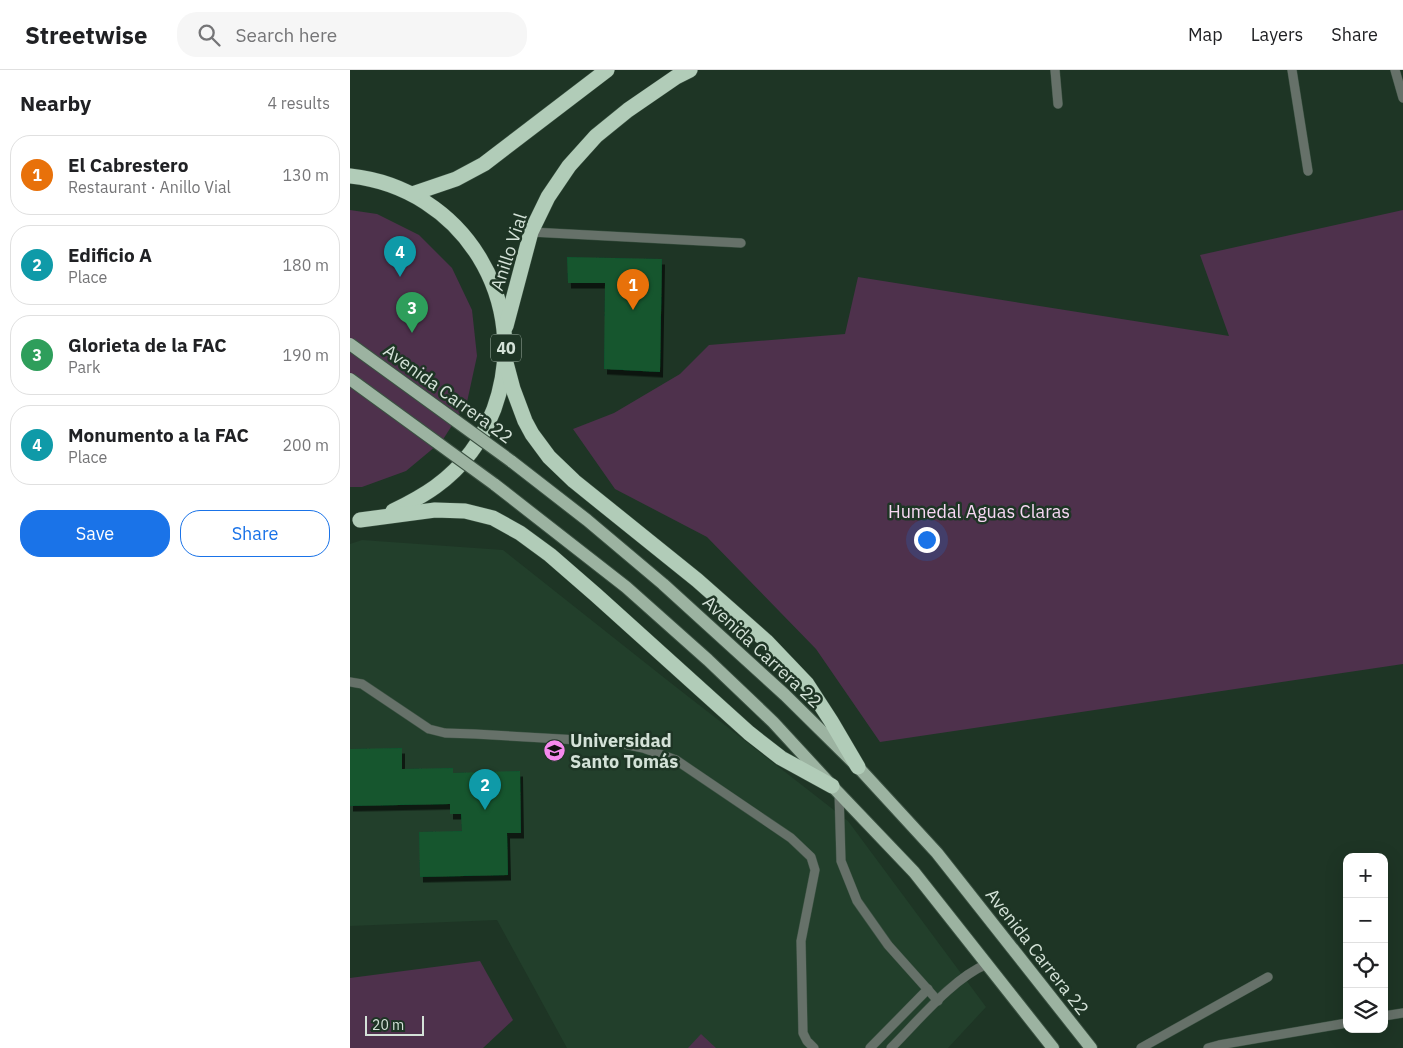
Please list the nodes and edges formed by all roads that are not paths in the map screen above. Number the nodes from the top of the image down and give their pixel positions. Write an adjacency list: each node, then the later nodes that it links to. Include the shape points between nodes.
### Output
1 (607, 70): 10 (highway, via 484,164 456,179)
2 (690, 70): 11 (highway, Anillo Vial / 40, via 628,110 596,136 569,166 548,197)
3 (1055, 70): 7 (lane)
4 (1292, 70): 8 (lane)
5 (1395, 70): 6 (lane)
6 (1403, 98)
7 (1058, 104)
8 (1308, 172)
9 (350, 176): 10 (highway, 40, via 388,184)
10 (412, 194): 13 (highway, 40, via 452,223 473,248 493,284)
11 (531, 232): 12 (lane); 13 (highway, Anillo Vial / 40)
12 (741, 243)
13 (505, 332): 15 (highway, 40)
14 (350, 344): 19 (main road, Avenida Carrera 22, bridge, via 587,520 785,695)
15 (505, 359): 17 (highway, 40, via 500,392 488,424 471,452 449,477 422,497 392,512); 19 (highway, via 525,421 549,457 766,641 807,684)
16 (350, 379): 20 (main road, bridge, via 494,484 626,587 773,722)
17 (355, 521): 20 (highway, via 434,510 464,511 493,518 520,533 596,594 750,733 781,758)
18 (350, 682): 28 (lane, via 362,684 429,730 614,742 643,748 676,760 791,838 811,857 815,870 801,941 803,1033)
19 (858, 767): 32 (main road, Avenida Carrera 22, via 937,853)
20 (836, 789): 21 (main road, via 914,872); 23 (lane, via 841,861 857,901 888,945)
21 (987, 964): 24 (lane, via 964,977); 31 (main road)
22 (1268, 977): 33 (lane)
23 (928, 989): 24 (lane); 29 (lane)
24 (938, 1001): 30 (lane)
25 (1403, 1013): 26 (lane)
26 (1388, 1015)
27 (1343, 1024): 34 (lane)
28 (814, 1048)
29 (870, 1048)
30 (891, 1048)
31 (1053, 1048)
32 (1091, 1048)
33 (1141, 1048)
34 (1208, 1048)

